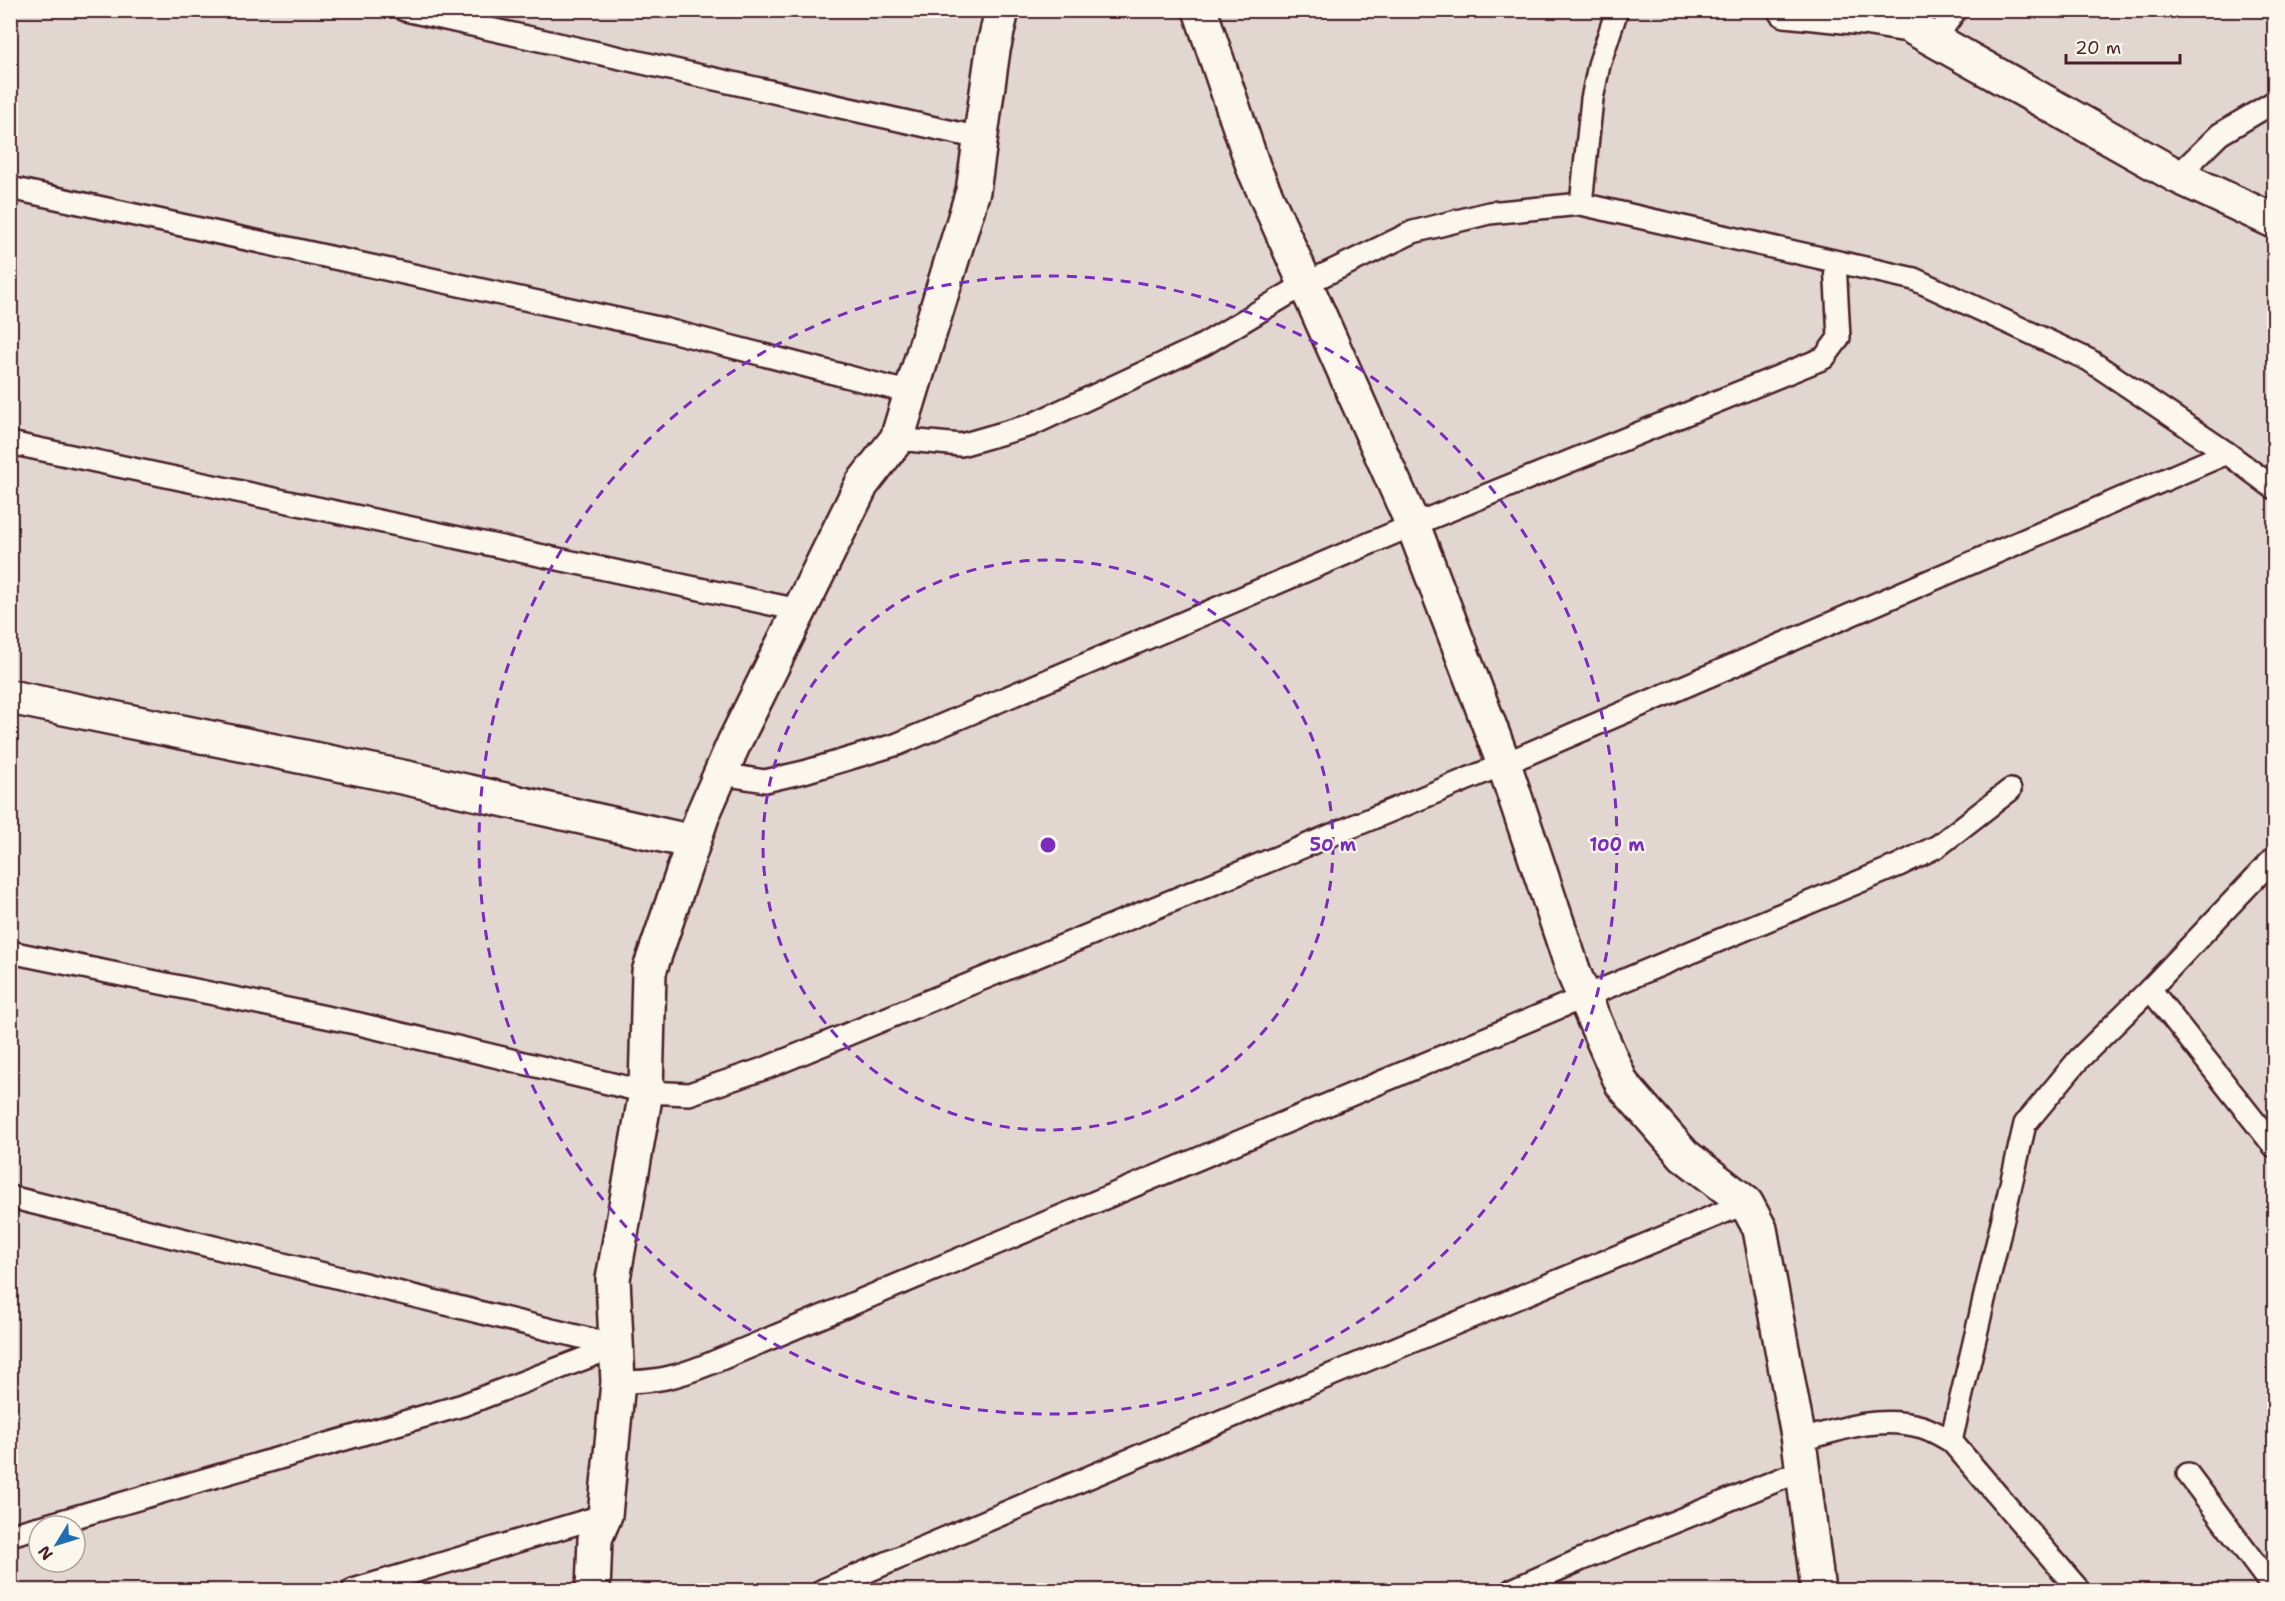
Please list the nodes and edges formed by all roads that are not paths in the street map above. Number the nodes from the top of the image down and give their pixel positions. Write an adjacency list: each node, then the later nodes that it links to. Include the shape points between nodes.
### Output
1 (405, 10): 9 (lane)
2 (1002, 10): 9 (street)
3 (1200, 10): 15 (street, via 1254,169)
4 (1617, 10): 12 (lane, via 1592,99)
5 (1785, 10): 7 (street, via 1908,25)
6 (1956, 10): 7 (lane)
7 (1934, 40): 10 (street)
8 (2274, 102): 10 (lane, via 2220,134)
9 (980, 138): 16 (street, via 973,191)
10 (2177, 176): 13 (street)
11 (10, 188): 16 (lane, via 663,329)
12 (1581, 204): 14 (lane); 15 (lane, via 1489,213 1413,232)
13 (2274, 221)
14 (1835, 262): 19 (lane, via 1914,279 2089,360); 21 (lane, via 1839,338 1824,358)
15 (1305, 284): 17 (lane, via 1203,345 1031,425 961,445); 21 (street)
16 (911, 393): 17 (street)
17 (897, 439): 22 (street, via 862,484)
18 (10, 443): 22 (lane)
19 (2227, 453): 20 (lane); 24 (lane)
20 (2274, 488)
21 (1413, 525): 24 (street); 25 (lane, via 898,744 765,781)
22 (799, 610): 25 (street)
23 (10, 697): 27 (street, via 407,778)
24 (1504, 764): 31 (street); 32 (lane, via 766,1068 689,1094)
25 (721, 774): 27 (street)
26 (2010, 790): 31 (lane, via 1938,846 1909,861)
27 (693, 842): 32 (street, via 649,972)
28 (2274, 858): 30 (lane)
29 (10, 952): 32 (lane, via 355,1023)
30 (2150, 989): 33 (lane); 38 (lane, via 2079,1059 2025,1124)
31 (1583, 997): 35 (street, via 1622,1084 1684,1155); 37 (lane, via 700,1368 674,1378)
32 (646, 1092): 36 (street, via 613,1278)
33 (2274, 1146)
34 (10, 1197): 36 (lane)
35 (1746, 1203): 39 (street, via 1760,1229); 48 (lane)
36 (617, 1346): 37 (street); 41 (lane, via 463,1405)
37 (618, 1382): 42 (street)
38 (1951, 1441): 39 (lane, via 1923,1427 1884,1421 1852,1425); 51 (lane)
39 (1801, 1456): 49 (lane); 50 (street)
40 (2188, 1474): 45 (lane)
41 (86, 1514)
42 (604, 1515): 46 (lane); 47 (street, via 595,1539)
43 (27, 1530): 44 (lane)
44 (10, 1535)
45 (2274, 1589)
46 (352, 1590)
47 (594, 1590)
48 (823, 1590)
49 (1512, 1590)
50 (1818, 1590)
51 (2079, 1590)

